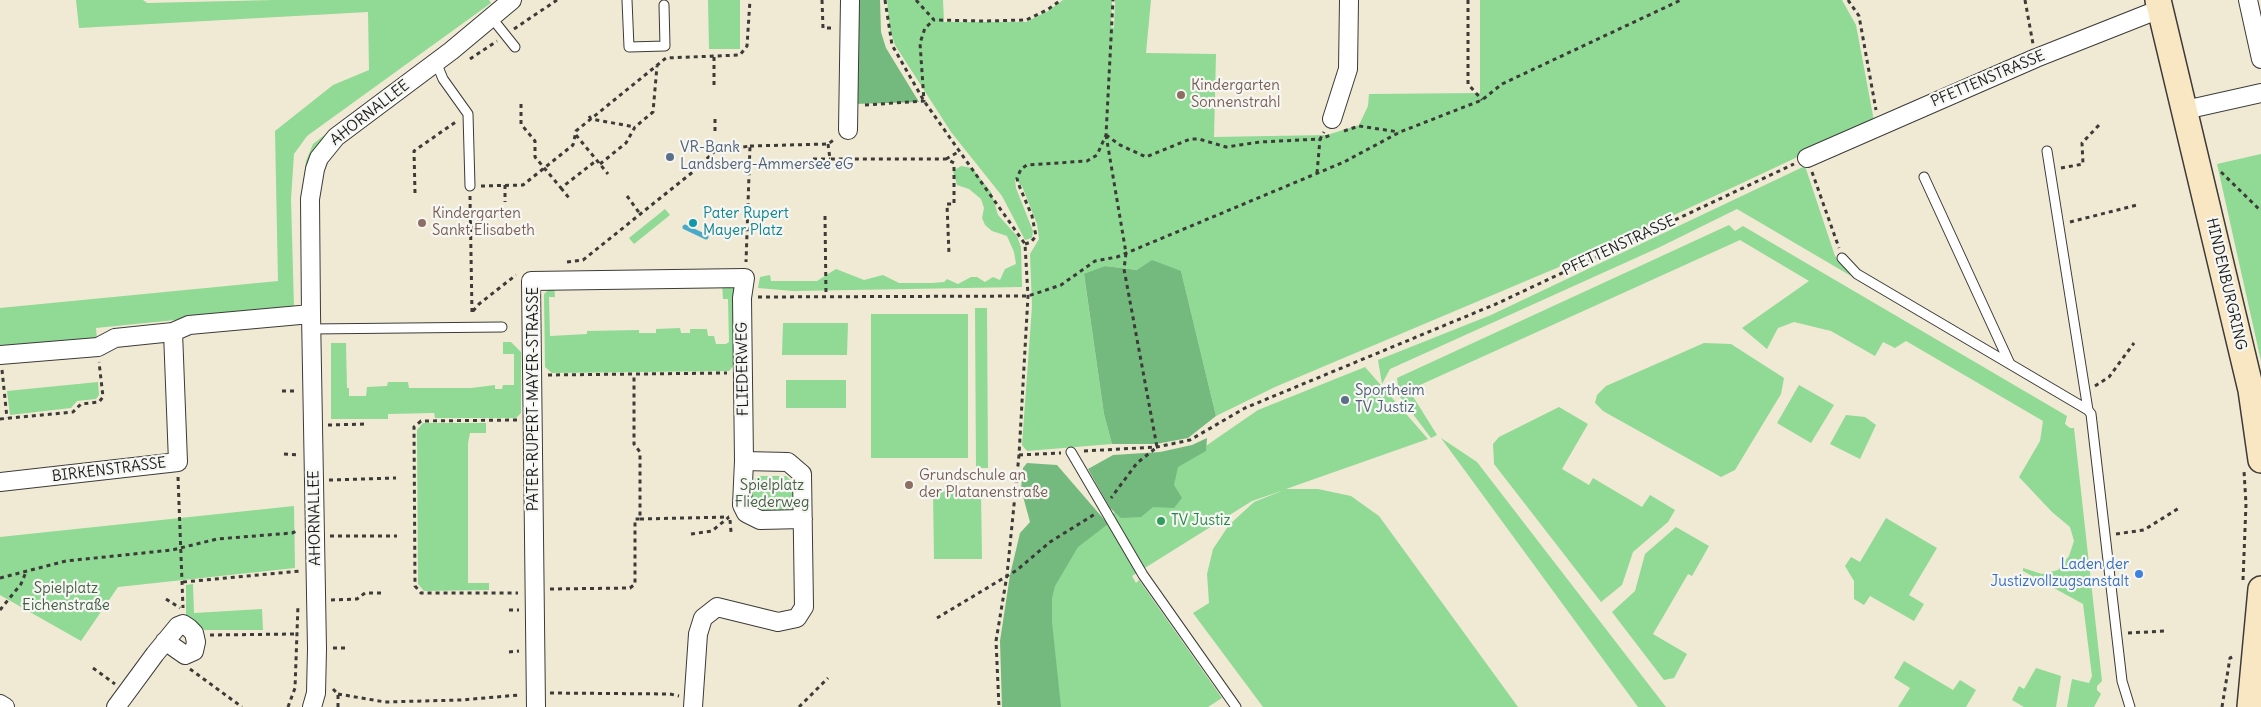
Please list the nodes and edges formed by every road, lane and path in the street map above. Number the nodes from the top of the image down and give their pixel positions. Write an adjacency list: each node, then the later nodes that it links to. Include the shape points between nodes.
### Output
1 (512, 0): 18 (street, AHORNALLEE)
2 (627, 0): 16 (lane, via 629,46 665,46)
3 (750, 0): 22 (path, via 747,46 740,55)
4 (822, 0): 20 (path)
5 (850, 0): 32 (street)
6 (885, 0): 30 (path, via 892,45)
7 (916, 0): 19 (path)
8 (1061, 0): 19 (path, via 1026,20)
9 (1113, 0): 47 (path)
10 (1349, 0): 38 (street, via 1348,69)
11 (1468, 0): 29 (path, via 1468,84)
12 (1681, 0): 29 (path, via 1502,84)
13 (1848, 0): 42 (path, via 1859,16)
14 (2025, 0): 23 (path)
15 (2248, 0): 24 (street)
16 (664, 5)
17 (2159, 5): 23 (street, PFETTENSTRASSE); 33 (main road, HINDENBURGRING)
18 (492, 17): 21 (lane); 25 (street, AHORNALLEE)
19 (934, 20): 30 (path, via 925,28 920,44)
20 (823, 28)
21 (515, 47)
22 (714, 58): 26 (path, via 666,58); 27 (path)
23 (2036, 58): 42 (street, PFETTENSTRASSE)
24 (2261, 58)
25 (436, 62): 34 (lane, via 443,79); 87 (street, AHORNALLEE, via 336,136 319,158 310,199)
26 (657, 66): 35 (path); 36 (path, via 653,112)
27 (714, 87)
28 (2261, 93): 33 (street)
29 (1482, 100): 45 (path)
30 (924, 101): 32 (path); 51 (path)
31 (521, 104): 58 (path, via 521,124 535,142 535,157)
32 (850, 106): 43 (street)
33 (2185, 110): 110 (main road, HINDENBURGRING, via 2251,390)
34 (468, 114): 64 (lane); 66 (path, via 414,151)
35 (590, 118): 41 (path); 46 (path)
36 (647, 118): 39 (path); 41 (path)
37 (715, 119): 44 (path)
38 (1332, 119)
39 (651, 123)
40 (2100, 124): 59 (path, via 2082,143 2083,164)
41 (635, 127): 57 (path, via 626,143)
42 (1879, 127): 53 (street, PFETTENSTRASSE)
43 (848, 130): 49 (path)
44 (715, 131)
45 (1400, 132): 48 (path, via 1359,126); 60 (path)
46 (576, 134): 57 (path); 58 (path, via 573,145)
47 (1106, 135): 48 (path, via 1146,157 1190,139 1226,147); 76 (path, via 1097,155 1087,161 1026,165 1021,169 1018,183 1032,216 1036,236); 77 (path)
48 (1320, 139): 60 (path)
49 (828, 144): 50 (path); 55 (path)
50 (750, 146): 71 (path, via 715,151); 82 (path)
51 (960, 150): 56 (path); 76 (path)
52 (2047, 151): 59 (lane)
53 (1807, 158): 79 (path); 105 (path, PFETTENSTRASSE, via 1496,304 1245,408 1190,440)
54 (813, 159): 55 (path)
55 (830, 159): 56 (path)
56 (946, 159): 78 (path, via 954,163 955,192 954,204 947,204)
57 (599, 162): 61 (path); 65 (path)
58 (544, 168): 63 (path, via 523,185); 65 (path)
59 (2050, 170): 73 (lane)
60 (1317, 173): 77 (path)
61 (608, 174)
62 (1924, 177): 94 (lane)
63 (506, 185): 64 (path); 69 (path)
64 (470, 186): 74 (path)
65 (561, 188): 68 (path)
66 (416, 192)
67 (627, 196): 71 (path)
68 (569, 198)
69 (506, 202)
70 (2137, 205): 73 (path)
71 (640, 214): 80 (path, via 583,260)
72 (825, 216): 83 (path)
73 (2059, 224): 98 (lane)
74 (471, 228): 75 (path); 86 (path)
75 (477, 228)
76 (1025, 244): 84 (path)
77 (1126, 253): 84 (path, via 1095,261 1061,285); 105 (path, via 1124,269)
78 (949, 254)
79 (1842, 258): 94 (lane, via 1857,274)
80 (563, 263)
81 (524, 268): 86 (path)
82 (745, 278): 85 (street, FLIEDERWEG); 97 (street, PATER-RUPERT-MAYER-STRASSE, via 531,281)
83 (826, 296): 84 (path); 85 (path)
84 (1028, 296): 107 (path)
85 (742, 298): 95 (street, FLIEDERWEG)
86 (472, 313): 89 (path)
87 (311, 321): 89 (lane); 90 (street, via 189,324); 104 (street, AHORNALLEE)
88 (502, 327): 89 (lane)
89 (472, 328)
90 (173, 332): 92 (street, via 115,338); 109 (street, BIRKENSTRASSE)
91 (2134, 343): 98 (path, via 2110,377)
92 (98, 347): 93 (street); 100 (path, via 102,400 73,412)
93 (0, 355): 100 (path)
94 (2010, 364): 99 (lane)
95 (743, 373): 96 (path); 108 (street, FLIEDERWEG)
96 (634, 374): 97 (path); 117 (path, via 634,444 640,452)
97 (532, 376): 102 (street, PATER-RUPERT-MAYER-STRASSE)
98 (2086, 391): 99 (lane)
99 (2088, 410): 122 (lane)
100 (7, 418): 101 (path)
101 (0, 419)
102 (533, 420): 131 (street, PATER-RUPERT-MAYER-STRASSE); 131 (path, via 421,421 414,427 415,586 421,593)
103 (368, 424): 104 (path)
104 (313, 425): 112 (street, AHORNALLEE)
105 (1157, 447): 106 (path, PFETTENSTRASSE); 115 (path, via 1138,463)
106 (1071, 452): 107 (path, PFETTENSTRASSE); 115 (lane)
107 (1019, 455): 126 (path)
108 (744, 461): 116 (street, FLIEDERWEG, via 742,505); 118 (street, via 788,462 798,469 803,479)
109 (178, 462): 113 (street, BIRKENSTRASSE); 124 (path)
110 (2252, 463): 130 (path, via 2246,504)
111 (396, 478): 112 (path)
112 (314, 480): 119 (street, AHORNALLEE)
113 (0, 482)
114 (2179, 508): 122 (path, via 2144,530)
115 (1104, 509): 126 (path, via 1050,542 1017,570); 160 (lane, via 1143,575)
116 (738, 515): 117 (path); 118 (street, via 760,520); 120 (path); 121 (path, via 712,531)
117 (640, 519): 131 (path, via 635,519 633,587)
118 (803, 519): 153 (street, via 804,607 796,618 778,622 717,608 703,618 698,634)
119 (316, 531): 123 (path); 124 (path, via 217,539); 127 (street, AHORNALLEE)
120 (731, 532)
121 (691, 534)
122 (2105, 535): 140 (lane)
123 (397, 536)
124 (181, 548): 125 (path, via 66,560); 129 (path)
125 (26, 572): 128 (path); 135 (path, via 21,584)
126 (1007, 574): 136 (path); 159 (path, via 996,641)
127 (316, 576): 129 (path, via 299,570); 133 (street, AHORNALLEE)
128 (0, 578)
129 (183, 582): 137 (path)
130 (2252, 589): 163 (main road)
131 (535, 591): 151 (street, PATER-RUPERT-MAYER-STRASSE)
132 (383, 593): 133 (path, via 366,593 357,600)
133 (316, 598): 157 (street, AHORNALLEE, via 316,693)
134 (166, 599): 137 (path)
135 (0, 610)
136 (937, 618)
137 (187, 623): 139 (path); 141 (street, via 178,626); 141 (street, via 194,651 182,654)
138 (2165, 631): 140 (path)
139 (296, 634)
140 (2117, 634): 161 (lane, via 2122,681)
141 (163, 644): 149 (street); 156 (path)
142 (346, 648): 143 (path)
143 (327, 649)
144 (2238, 656): 146 (path)
145 (2230, 662): 162 (path)
146 (2237, 663)
147 (93, 668): 149 (path)
148 (828, 678): 158 (path)
149 (126, 693): 155 (street)
150 (338, 694): 151 (path, via 386,702)
151 (536, 700): 153 (path, via 670,694)
152 (0, 704): 154 (street)
153 (693, 704)
154 (4, 707)
155 (116, 707)
156 (242, 707)
157 (312, 707)
158 (799, 707)
159 (999, 707)
160 (1236, 707)
161 (2130, 707)
162 (2222, 707)
163 (2250, 707)

